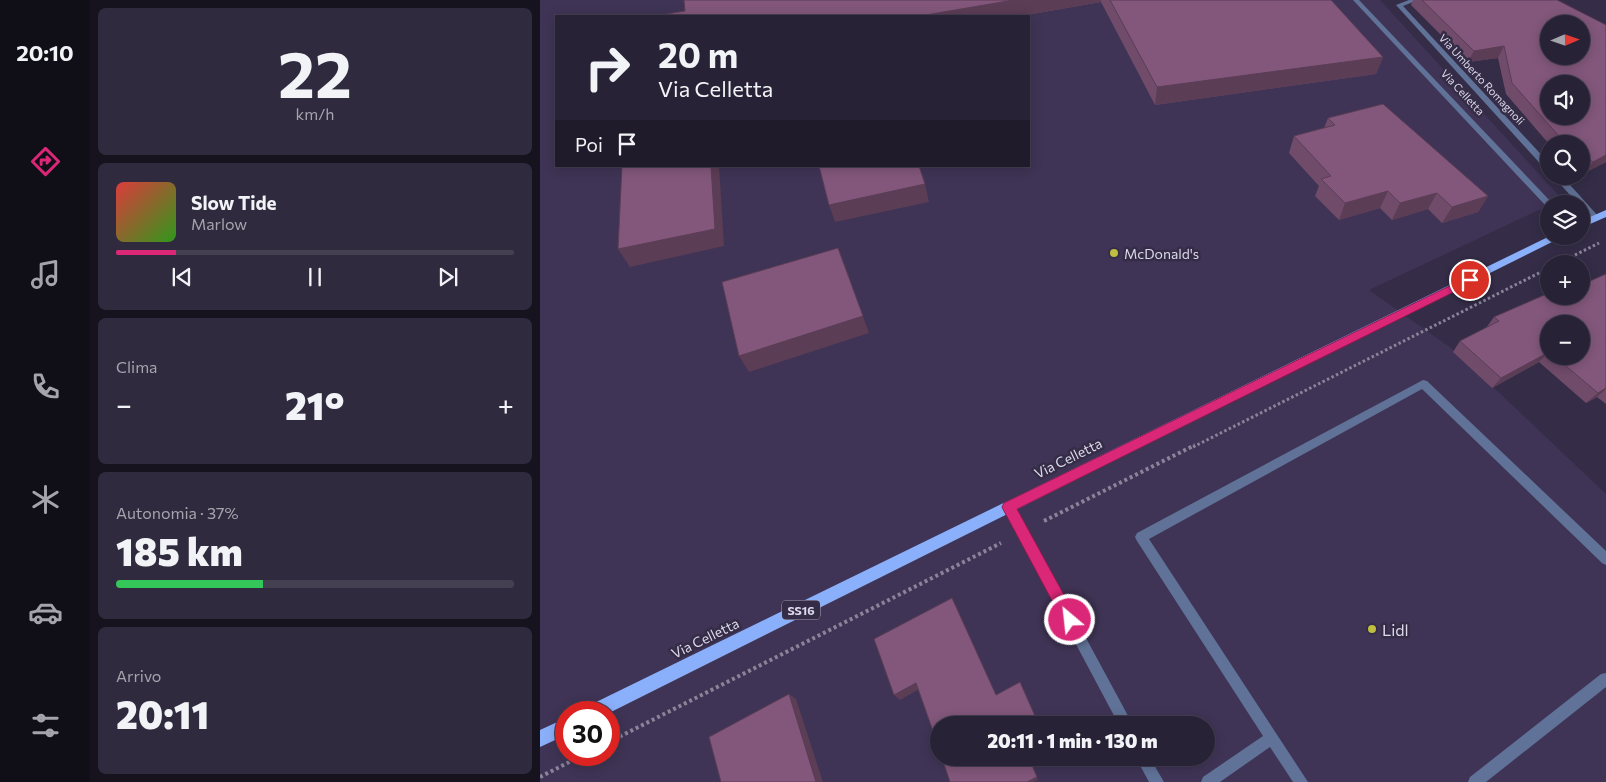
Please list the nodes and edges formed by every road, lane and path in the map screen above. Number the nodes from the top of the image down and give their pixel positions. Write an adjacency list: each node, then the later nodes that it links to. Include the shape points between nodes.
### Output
1 (1356, 0): 5 (street, Via Celletta)
2 (1415, 0): 3 (street, Via Umberto Romagnoli, via 1399,5)
3 (1540, 158)
4 (1565, 185): 7 (street)
5 (1540, 195)
6 (1606, 213): 7 (main road)
7 (1595, 218): 8 (main road)
8 (1590, 220)
9 (1606, 239): 11 (path)
10 (1541, 245): 13 (main road, Via Celletta / SS16)
11 (1575, 255)
12 (1540, 273): 14 (path)
13 (1008, 507): 14 (street); 17 (main road, Via Celletta / SS16)
14 (1023, 532): 18 (street); 20 (path)
15 (1606, 559): 21 (street, via 1423,384 1141,537)
16 (1606, 679): 29 (street)
17 (616, 701)
18 (1121, 716)
19 (555, 732): 22 (main road)
20 (620, 736)
21 (1272, 738): 27 (street); 28 (street)
22 (540, 739)
23 (562, 766): 25 (path)
24 (1148, 766): 26 (street)
25 (540, 777)
26 (1157, 782)
27 (1208, 782)
28 (1301, 782)
29 (1475, 782)

